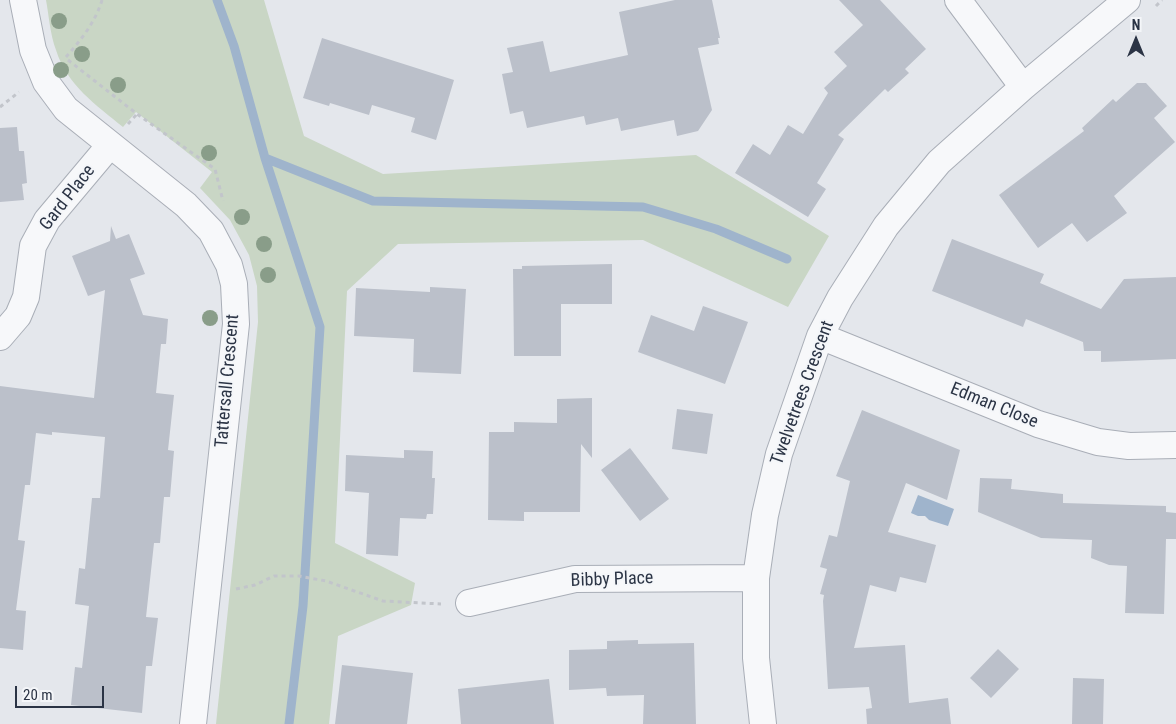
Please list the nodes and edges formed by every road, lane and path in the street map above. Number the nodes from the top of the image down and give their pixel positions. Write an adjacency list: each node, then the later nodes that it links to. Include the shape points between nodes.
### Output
1 (23, 0): 5 (street, Tattersall Crescent, via 33,50 46,82 66,109)
2 (958, 0): 4 (street)
3 (1127, 0): 4 (street, Twelvetrees Crescent)
4 (1023, 87): 6 (street, Twelvetrees Crescent, via 940,162 886,226)
5 (110, 145): 7 (street, Gard Place, via 47,220 33,246 26,297 18,316); 10 (street, Tattersall Crescent, via 186,205 211,231 229,265 234,284 236,324)
6 (820, 336): 8 (street, Edman Close, via 1038,424 1098,442 1129,446); 9 (street, Twelvetrees Crescent, via 778,454)
7 (0, 337)
8 (1176, 445)
9 (756, 578): 11 (street, Bibby Place, via 575,579); 13 (street, Twelvetrees Crescent, via 756,658)
10 (208, 588): 11 (path, via 234,589 255,585 274,576 299,576 326,581 383,601); 12 (street, Tattersall Crescent)
11 (469, 604)
12 (193, 724)
13 (763, 724)

